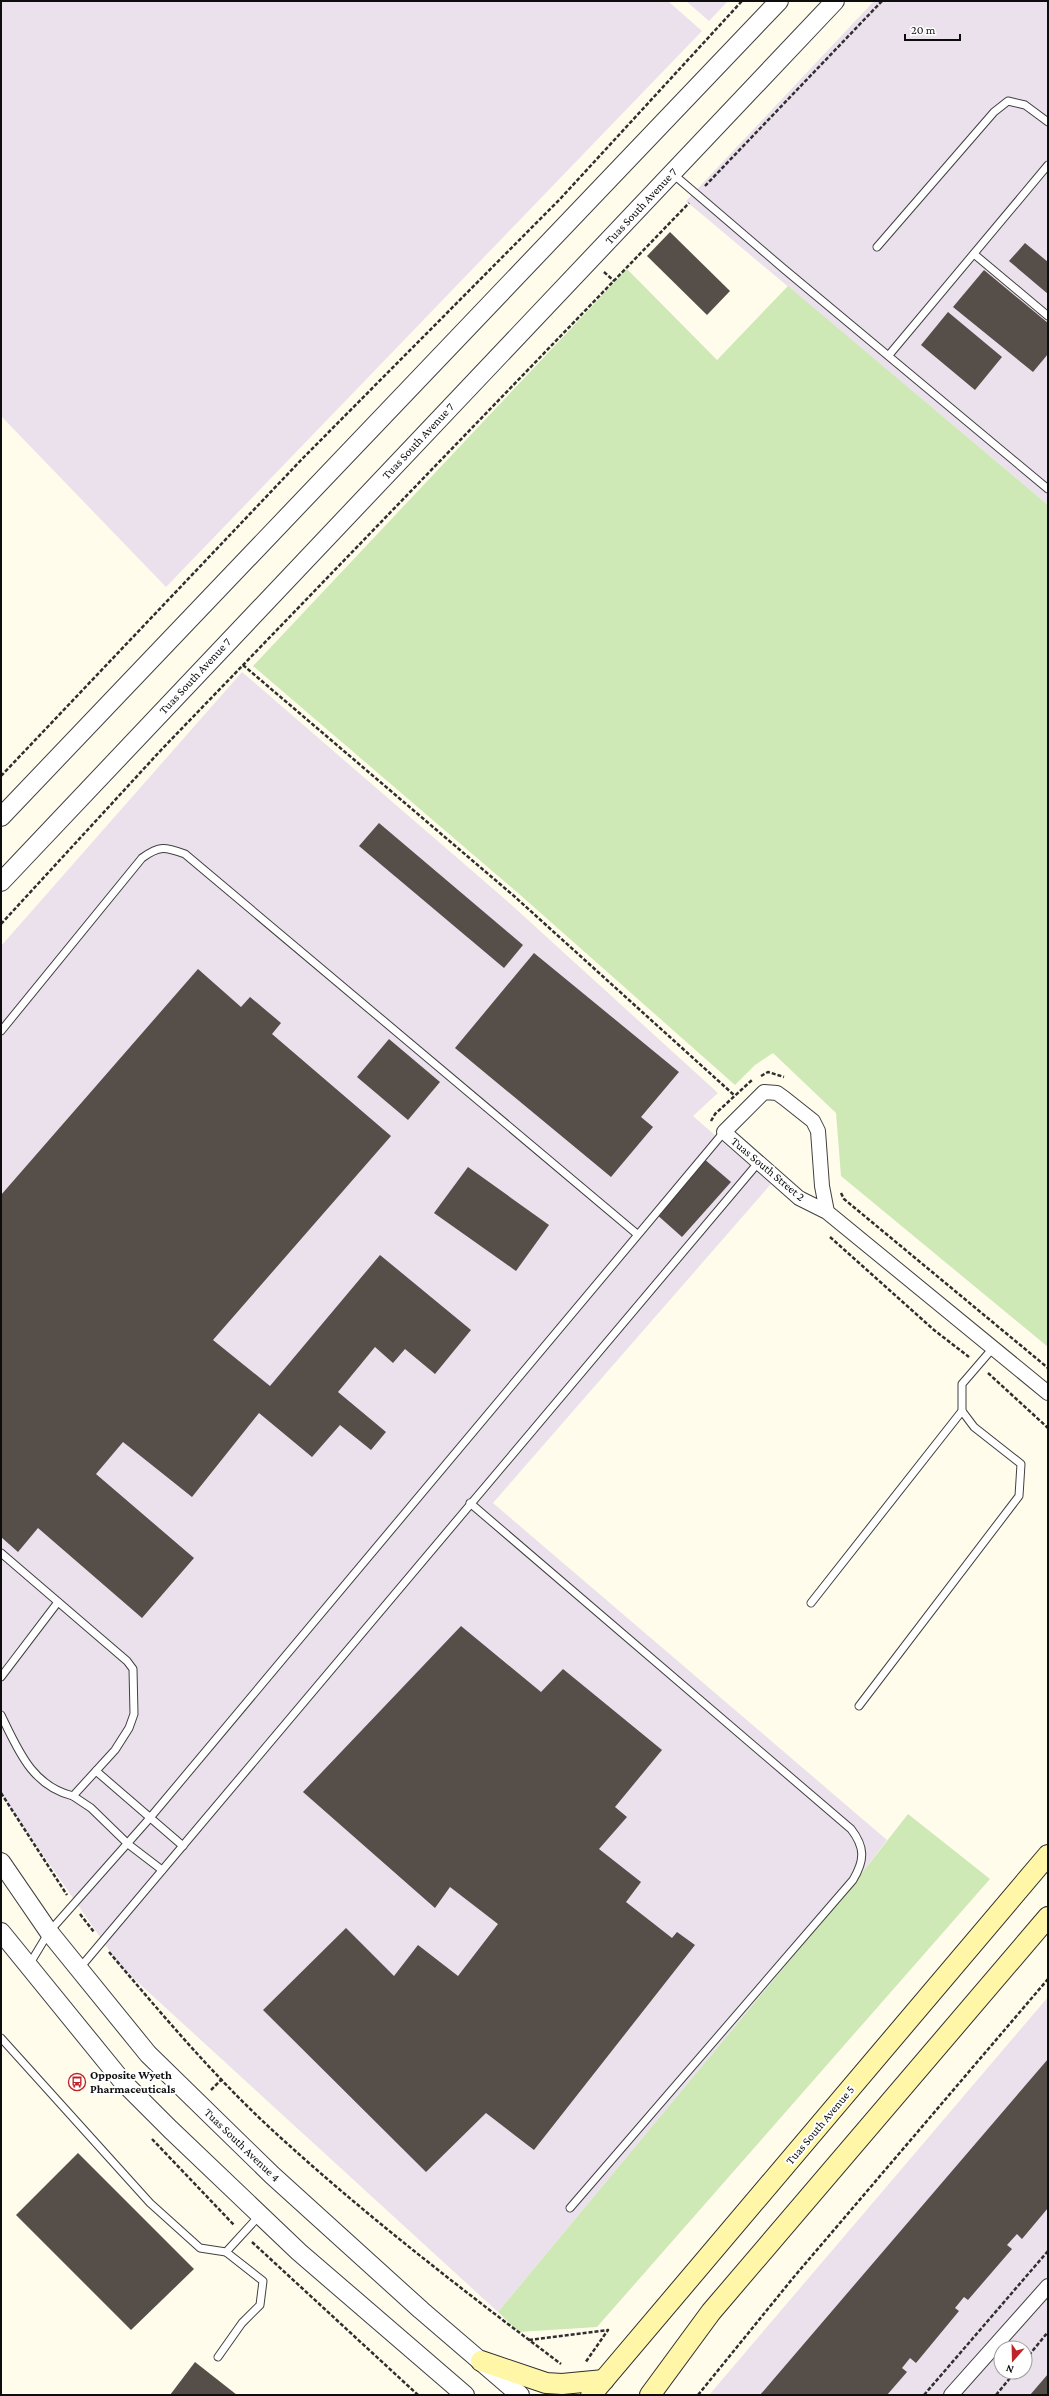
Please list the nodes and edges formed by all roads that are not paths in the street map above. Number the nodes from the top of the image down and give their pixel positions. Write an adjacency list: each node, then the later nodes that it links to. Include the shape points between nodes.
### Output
1 (779, 1): 11 (street)
2 (835, 1): 5 (street, Tuas South Avenue 7)
3 (1048, 122): 6 (lane, via 1026,105 1008,101 994,112)
4 (1048, 165): 7 (lane)
5 (672, 172): 9 (lane); 12 (street, Tuas South Avenue 7)
6 (877, 247)
7 (974, 254): 8 (lane); 9 (lane)
8 (1048, 316)
9 (889, 355): 10 (lane)
10 (1048, 489)
11 (1, 818)
12 (1, 882)
13 (1, 1031): 17 (lane, via 142,858 154,849 167,847 185,854)
14 (722, 1134): 15 (street, Tuas South Street 2); 16 (street, Tuas South Street 2, via 764,1092 777,1093 784,1098 813,1121 818,1131 822,1186); 17 (lane)
15 (758, 1163): 16 (street, Tuas South Street 2, via 799,1198); 21 (lane)
16 (827, 1212): 18 (street, Tuas South Street 2)
17 (636, 1234): 30 (lane)
18 (992, 1348): 19 (street, Tuas South Street 2); 20 (lane, via 962,1384)
19 (1048, 1393)
20 (962, 1411): 24 (lane); 26 (lane, via 974,1427 1022,1464 1019,1496)
21 (470, 1503): 32 (lane); 42 (lane, via 839,1818 861,1842 860,1869 853,1880)
22 (1, 1553): 23 (lane)
23 (58, 1602): 25 (lane); 28 (lane, via 127,1660 133,1669 134,1714 129,1728 115,1750)
24 (811, 1603)
25 (1, 1677)
26 (859, 1706)
27 (1, 1714): 29 (lane, via 22,1758 46,1785)
28 (96, 1771): 29 (lane); 30 (lane)
29 (73, 1796): 31 (lane, via 91,1808)
30 (150, 1819): 31 (lane); 32 (lane)
31 (128, 1844): 35 (lane); 38 (lane)
32 (183, 1846): 35 (lane)
33 (1048, 1855): 48 (main road, Tuas South Avenue 5)
34 (1, 1862): 38 (street, Tuas South Avenue 4)
35 (162, 1870): 40 (lane)
36 (1048, 1917): 52 (main road, via 711,2312)
37 (1, 1932): 39 (street)
38 (50, 1932): 39 (lane); 40 (street, Tuas South Avenue 4)
39 (28, 1967): 43 (street, via 123,2082)
40 (79, 1969): 47 (street, Tuas South Avenue 4, via 148,2054 272,2175 420,2310)
41 (1, 2038): 44 (lane, via 150,2203 200,2248)
42 (570, 2208)
43 (259, 2216): 44 (lane); 49 (street)
44 (226, 2252): 46 (lane, via 263,2282 260,2305 242,2323)
45 (1048, 2286): 53 (street)
46 (218, 2357)
47 (481, 2361): 48 (main road, via 546,2383); 50 (street, Tuas South Avenue 4)
48 (604, 2380): 51 (main road, Tuas South Avenue 5)
49 (465, 2395)
50 (520, 2395)
51 (591, 2395)
52 (650, 2395)
53 (950, 2395)

